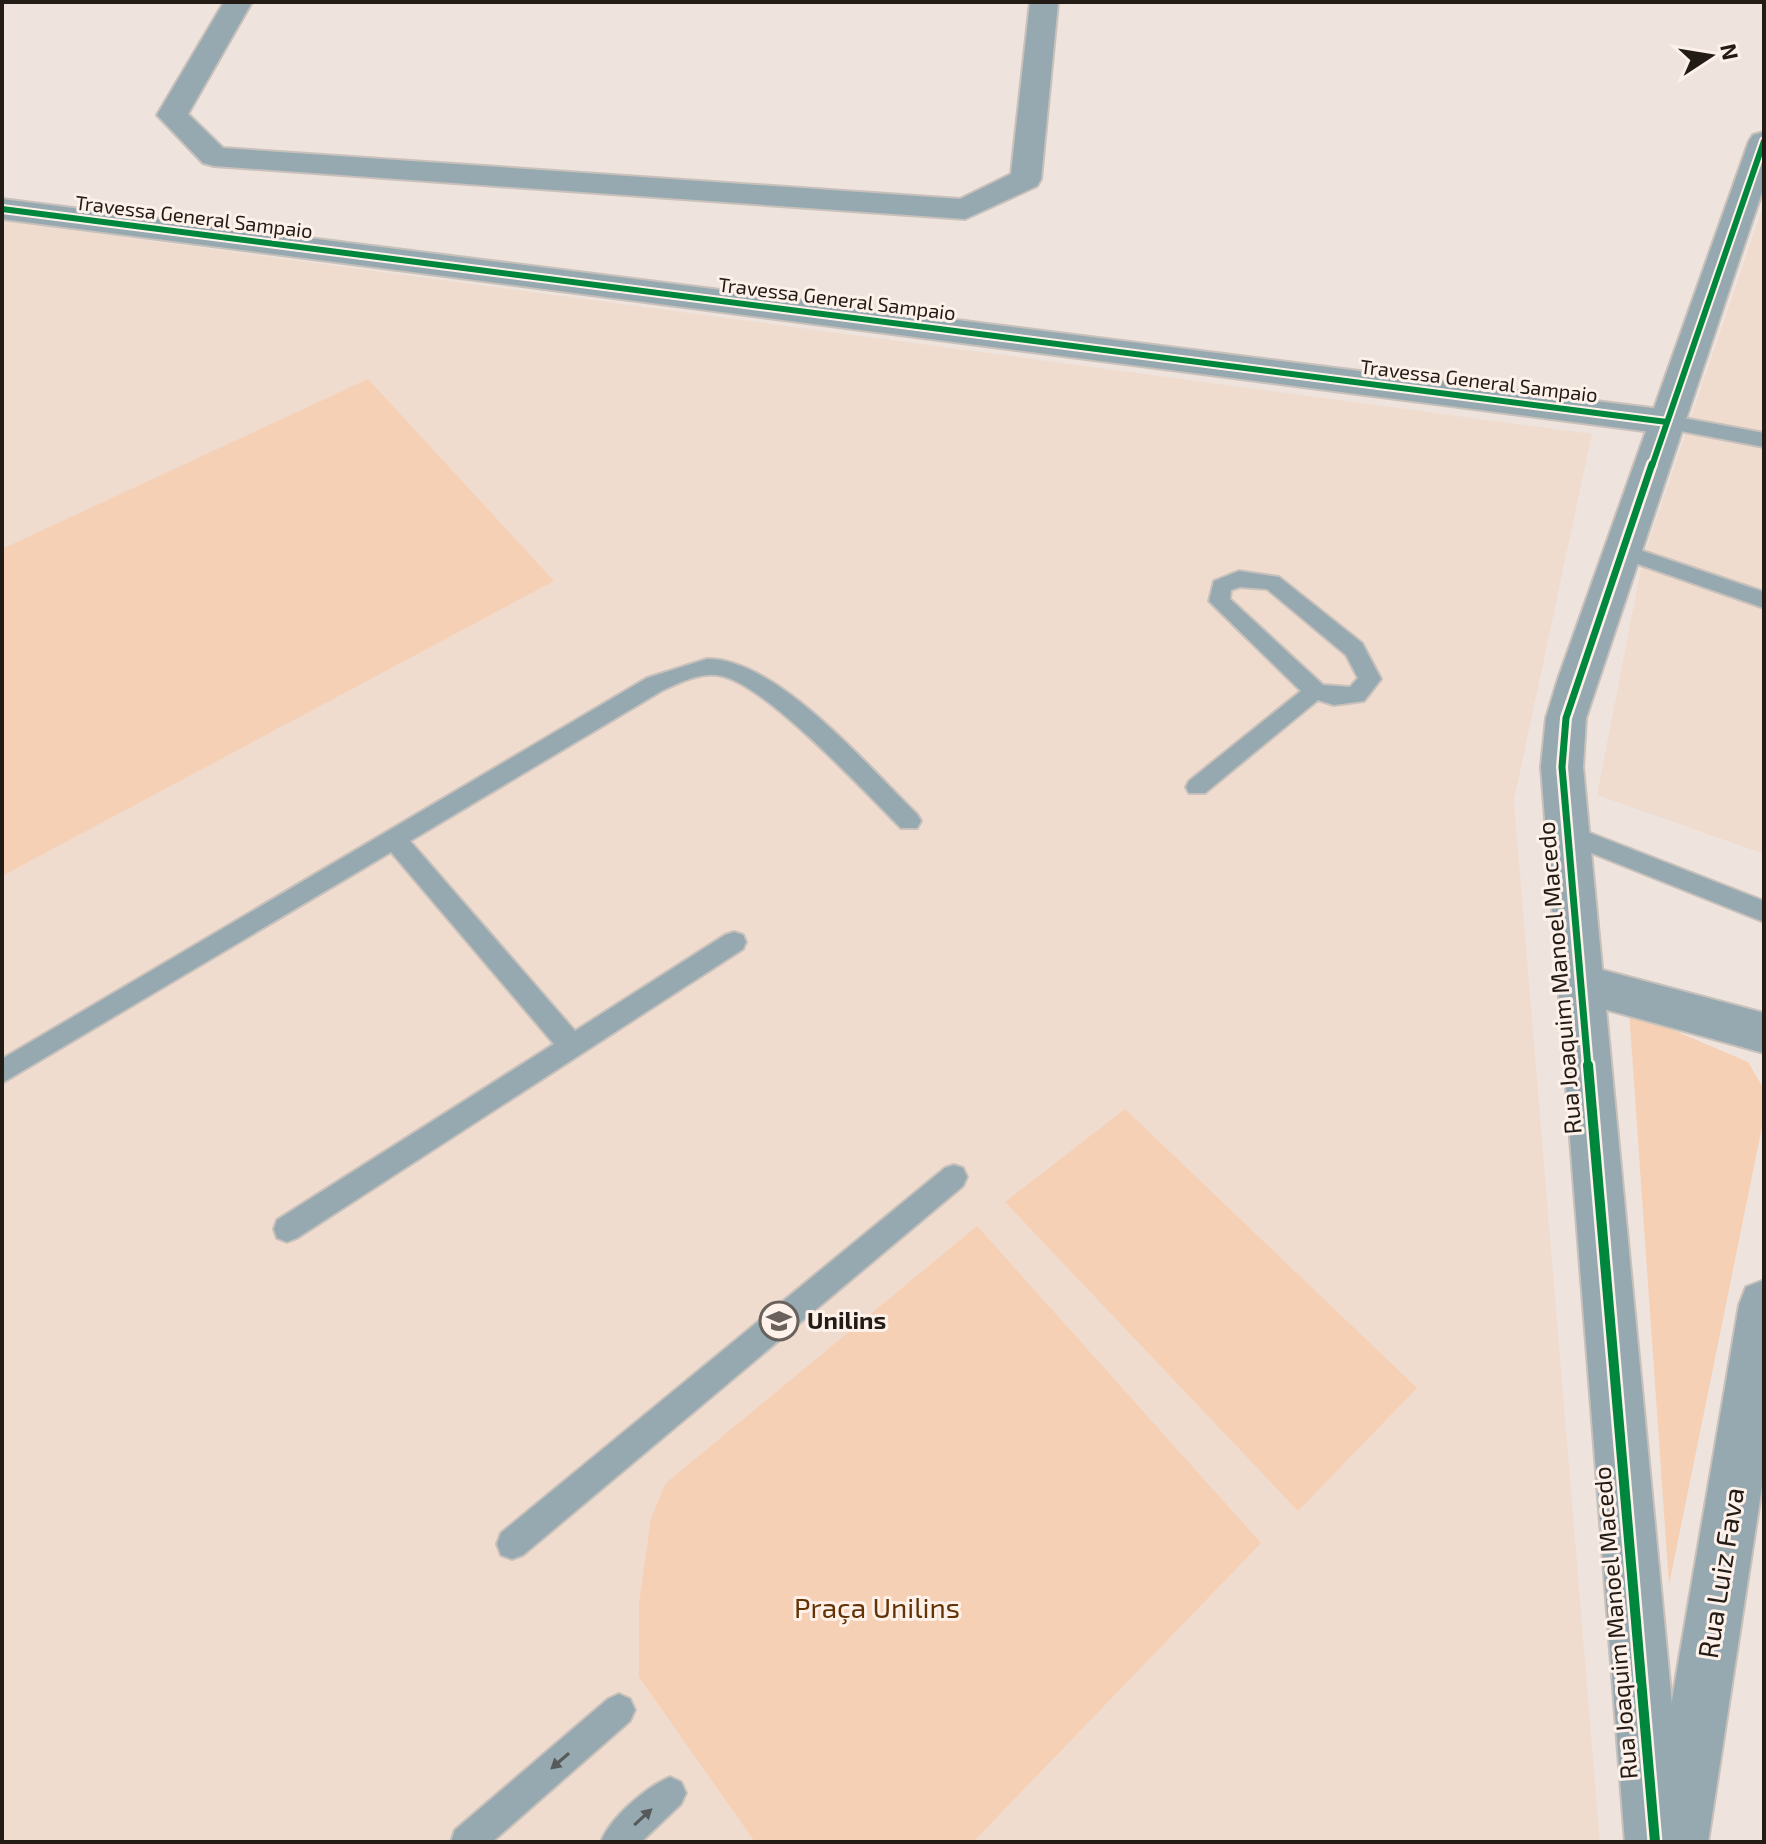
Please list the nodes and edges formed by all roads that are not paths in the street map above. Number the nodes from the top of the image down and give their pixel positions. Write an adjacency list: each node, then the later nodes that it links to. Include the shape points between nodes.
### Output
1 (238, 2): 2 (street, via 172,115 214,157 965,209 1026,179)
2 (1044, 2)
3 (1764, 141): 5 (street, Rua Joaquim Manoel Macedo)
4 (2, 209): 5 (street, Travessa General Sampaio)
5 (1667, 422): 6 (lane); 7 (street, Rua Joaquim Manoel Macedo)
6 (1764, 440)
7 (1622, 551): 8 (lane); 12 (street, Rua Joaquim Manoel Macedo, via 1566,718 1562,767)
8 (1764, 600)
9 (1315, 691): 9 (lane, via 1219,601 1221,586 1239,579 1272,582 1354,649 1370,679 1356,695 1334,697); 10 (lane)
10 (1197, 787)
11 (909, 821): 13 (lane, via 760,682 726,668 691,668 655,684)
12 (1567, 833): 14 (lane); 16 (street, Rua Joaquim Manoel Macedo)
13 (394, 839): 18 (lane); 19 (lane)
14 (1764, 912)
15 (734, 942): 18 (lane)
16 (1580, 984): 17 (street); 28 (street, Rua Joaquim Manoel Macedo)
17 (1764, 1033)
18 (572, 1046): 21 (lane)
19 (2, 1072)
20 (954, 1177): 23 (lane)
21 (287, 1229)
22 (1764, 1305): 29 (street, Rua Luiz Fava)
23 (512, 1544)
24 (619, 1710): 26 (lane, one-way to 26)
25 (670, 1793): 27 (lane, one-way to 25)
26 (467, 1842)
27 (617, 1842)
28 (1655, 1842)
29 (1678, 1842)

